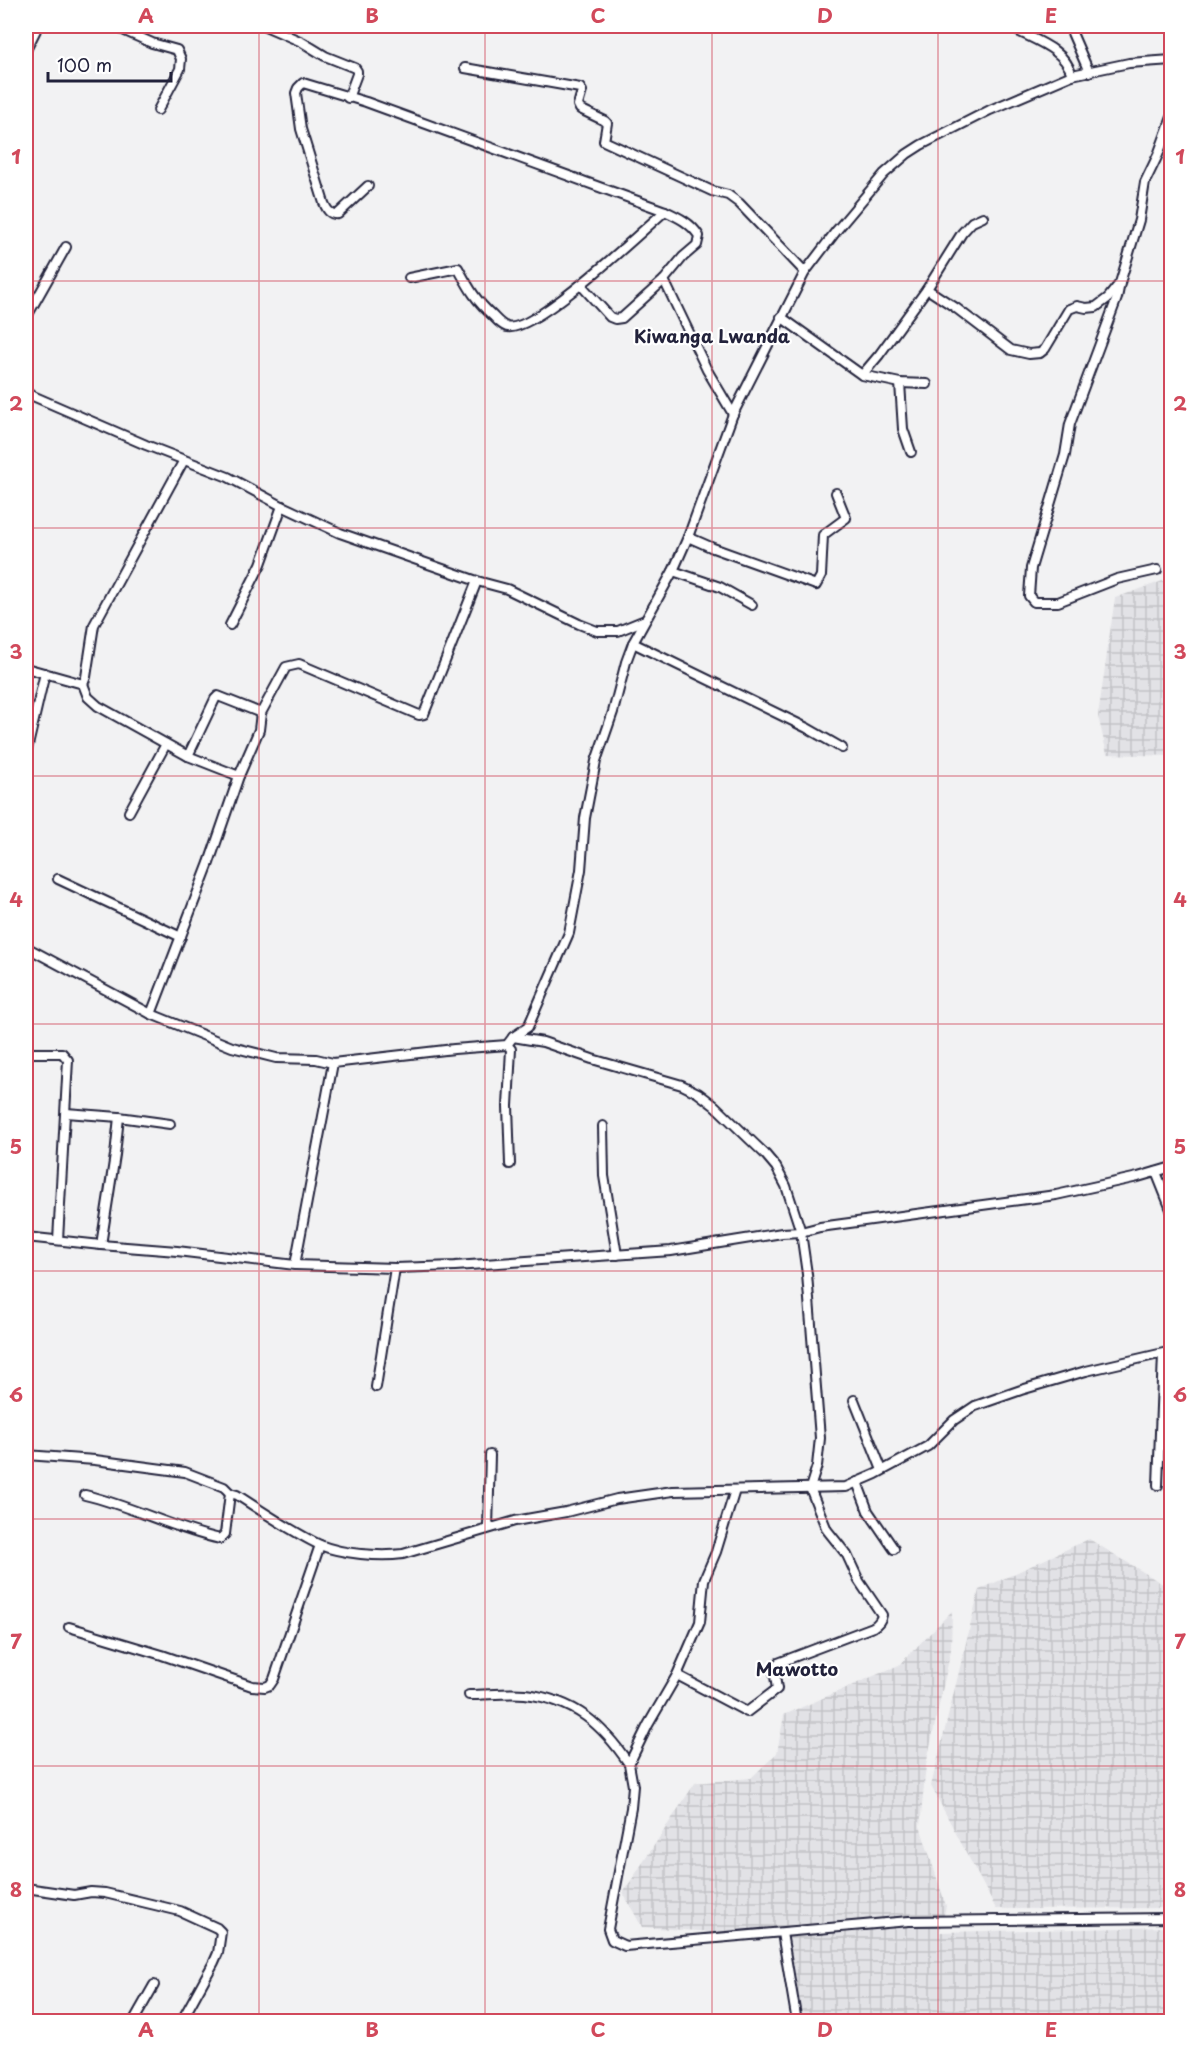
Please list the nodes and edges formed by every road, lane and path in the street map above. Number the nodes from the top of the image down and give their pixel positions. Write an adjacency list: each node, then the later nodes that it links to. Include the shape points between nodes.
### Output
1 (38, 26): 6 (street)
2 (114, 26): 12 (street, via 177,50 180,69)
3 (265, 26): 11 (street, via 355,68 357,74)
4 (1009, 26): 10 (street, via 1059,53)
5 (1069, 26): 9 (street)
6 (26, 50)
7 (1172, 60): 9 (street, via 1129,63)
8 (465, 68): 20 (street, via 580,88 580,109 607,123 604,141 728,195)
9 (1089, 72): 10 (street)
10 (1072, 75): 20 (street, via 990,110 907,154 859,202)
11 (348, 98): 16 (street, via 303,83 296,93 301,129 328,211 338,213); 17 (street)
12 (158, 110)
13 (1172, 117): 14 (street)
14 (1166, 134): 15 (street); 23 (street, via 1145,182 1139,220)
15 (1172, 152)
16 (368, 186)
17 (665, 210): 22 (street, via 696,230 700,240); 24 (street)
18 (983, 217): 25 (street, via 962,233)
19 (66, 247): 27 (street)
20 (805, 272): 26 (street)
21 (409, 278): 24 (street, via 458,268 477,302 511,328 530,321)
22 (664, 280): 24 (street, via 622,318 615,319); 32 (street)
23 (1120, 284): 25 (street, via 1096,307 1069,309 1045,349 1029,354 1011,350); 38 (street, via 1070,424 1065,455 1030,568 1029,596 1034,602 1058,602 1118,579)
24 (581, 285)
25 (927, 290): 28 (street)
26 (781, 317): 28 (street); 32 (street)
27 (26, 318)
28 (862, 375): 29 (street)
29 (900, 382): 30 (street); 33 (street, via 903,429)
30 (927, 384)
31 (26, 393): 34 (street)
32 (733, 414): 37 (street)
33 (911, 452)
34 (184, 460): 36 (street, via 228,477); 47 (street, via 94,625)
35 (836, 494): 37 (street, via 846,518 823,535 821,576 816,585)
36 (282, 506): 40 (street, via 340,533); 43 (street, via 261,564)
37 (688, 537): 39 (street)
38 (1157, 570)
39 (673, 571): 41 (street, via 720,587); 42 (street)
40 (477, 582): 42 (street, via 507,588 597,631 618,631); 48 (street, via 424,714 299,664 286,667)
41 (752, 605)
42 (645, 620): 44 (street)
43 (230, 625)
44 (633, 643): 50 (street); 59 (street, via 596,761 569,933 528,1027)
45 (26, 668): 46 (street)
46 (45, 673): 47 (street); 51 (street)
47 (83, 684): 49 (street, via 88,697 98,706)
48 (261, 713): 52 (street, via 218,696); 53 (street, via 259,730)
49 (166, 744): 52 (street); 54 (street)
50 (842, 748)
51 (26, 754)
52 (188, 756): 53 (street)
53 (239, 776): 56 (street)
54 (129, 812)
55 (58, 879): 56 (street)
56 (181, 937): 58 (street)
57 (26, 947): 58 (street)
58 (151, 1014): 62 (street, via 232,1047 276,1058)
59 (513, 1037): 60 (street); 71 (street, via 543,1042 667,1079 698,1093 776,1167)
60 (507, 1045): 62 (street); 67 (street, via 511,1049)
61 (26, 1053): 63 (street, via 66,1056)
62 (333, 1063): 76 (street)
63 (66, 1113): 64 (street); 73 (street)
64 (119, 1117): 65 (street); 74 (street)
65 (170, 1124)
66 (603, 1126): 75 (street, via 604,1176)
67 (510, 1164)
68 (1172, 1167): 69 (street)
69 (1156, 1172): 70 (street); 71 (street, via 1056,1195)
70 (1172, 1212)
71 (801, 1232): 75 (street); 87 (street, via 820,1438)
72 (26, 1237): 73 (street)
73 (58, 1240): 74 (street)
74 (101, 1245): 76 (street)
75 (617, 1255): 77 (street)
76 (294, 1265): 77 (street)
77 (395, 1268): 80 (street)
78 (1172, 1352): 79 (street)
79 (1163, 1354): 84 (street, via 1086,1371 975,1406 928,1446); 86 (street)
80 (376, 1387)
81 (854, 1400): 84 (street)
82 (26, 1455): 89 (street, via 185,1472)
83 (490, 1455): 91 (street)
84 (882, 1470): 85 (street)
85 (857, 1482): 87 (street, via 846,1487); 93 (street, via 868,1511)
86 (1158, 1485)
87 (810, 1488): 88 (street); 95 (street, via 827,1530 847,1555 882,1615 879,1624 778,1663 774,1670 777,1689 747,1712)
88 (735, 1490): 91 (street, via 673,1491 617,1499); 95 (street, via 704,1580 700,1622)
89 (230, 1493): 90 (street, via 225,1534 220,1539); 92 (street)
90 (85, 1495)
91 (488, 1528): 92 (street, via 392,1556)
92 (320, 1545): 94 (street, via 274,1679 265,1687)
93 (894, 1549)
94 (69, 1628)
95 (678, 1675): 97 (street)
96 (469, 1695): 97 (street, via 525,1694 556,1701 592,1719)
97 (629, 1764): 100 (street, via 633,1786 608,1929 612,1940 625,1946)
98 (26, 1888): 103 (street, via 74,1895 105,1893 180,1911 217,1928 218,1953)
99 (1172, 1918): 100 (street, via 909,1921)
100 (782, 1933): 104 (street)
101 (154, 1985): 102 (street)
102 (133, 2022)
103 (181, 2022)
104 (797, 2022)

